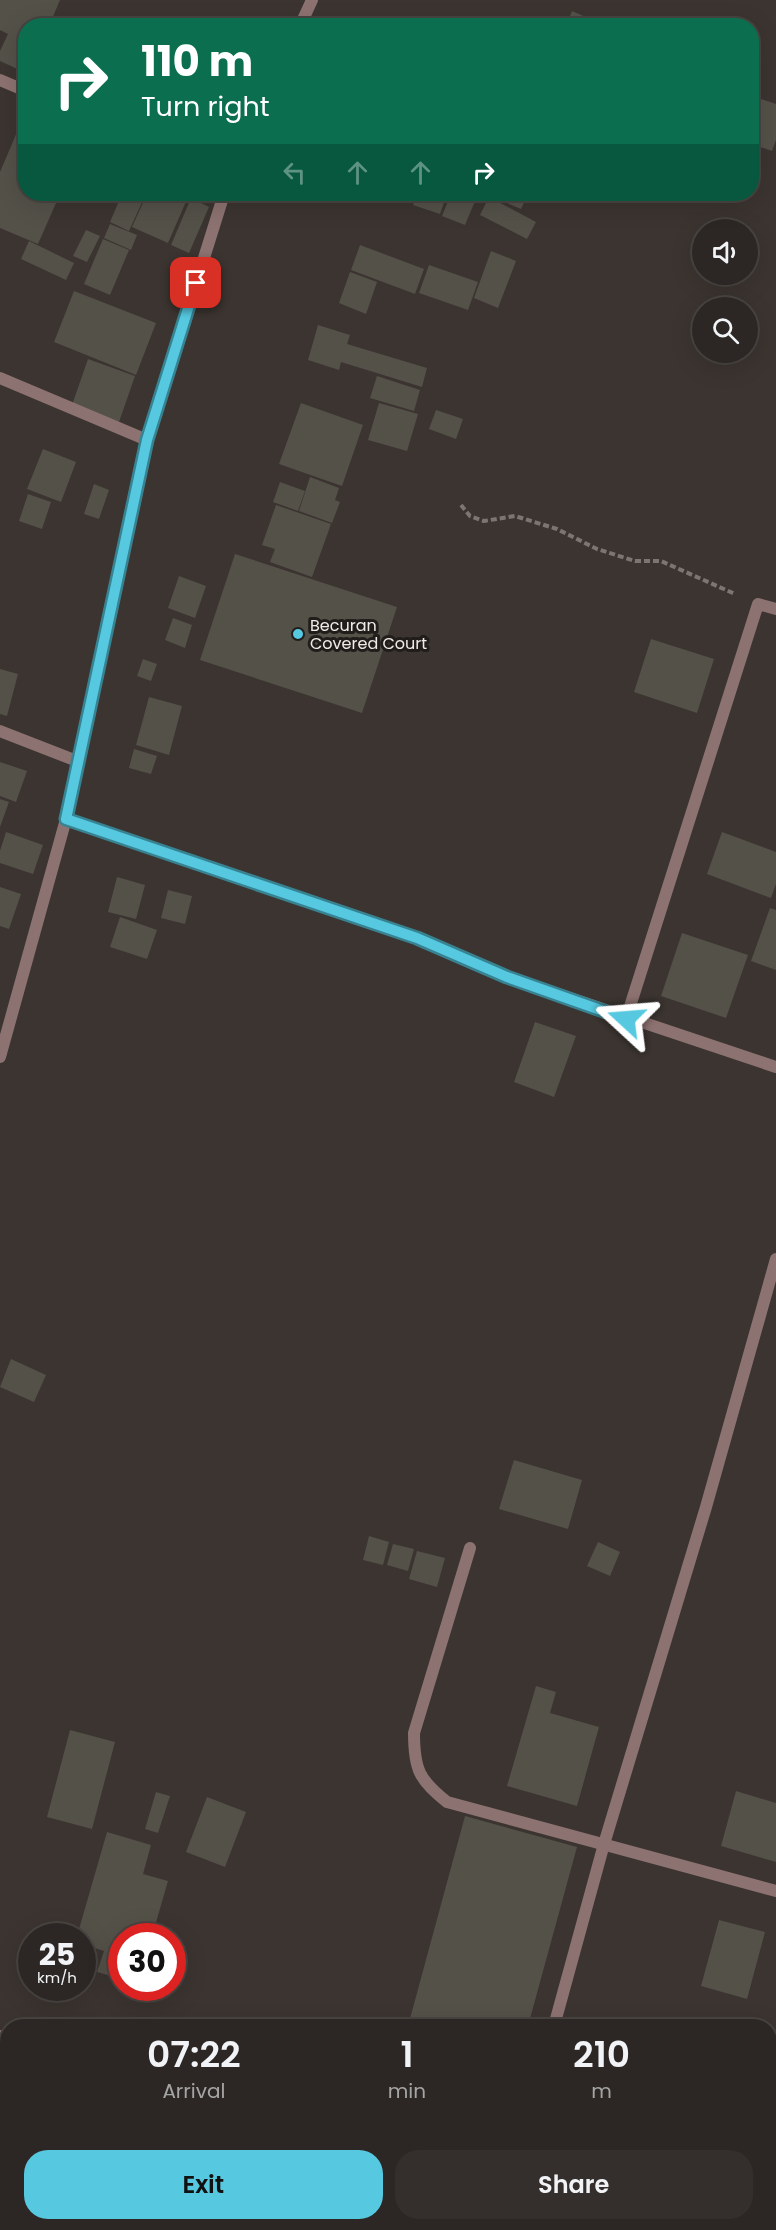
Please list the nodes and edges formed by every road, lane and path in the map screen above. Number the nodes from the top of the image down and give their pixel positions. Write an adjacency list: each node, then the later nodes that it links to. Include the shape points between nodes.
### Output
1 (312, 0): 2 (street)
2 (304, 18)
3 (0, 80): 4 (street)
4 (18, 87)
5 (222, 201): 7 (street)
6 (0, 378): 7 (street)
7 (147, 440): 12 (street)
8 (461, 505): 9 (path, via 470,516 484,521 515,516 635,561 661,561)
9 (758, 604): 10 (street); 14 (street)
10 (776, 609)
11 (0, 731): 12 (street)
12 (77, 761): 13 (street)
13 (66, 819): 14 (street, via 417,938 507,977); 15 (street)
14 (626, 1019): 16 (street)
15 (0, 1057)
16 (776, 1068)
17 (776, 1259): 19 (street, via 703,1518)
18 (470, 1548): 19 (street, via 421,1706 414,1733 414,1760 427,1786 447,1802)
19 (604, 1844): 20 (street); 21 (street)
20 (776, 1891)
21 (556, 2019)

